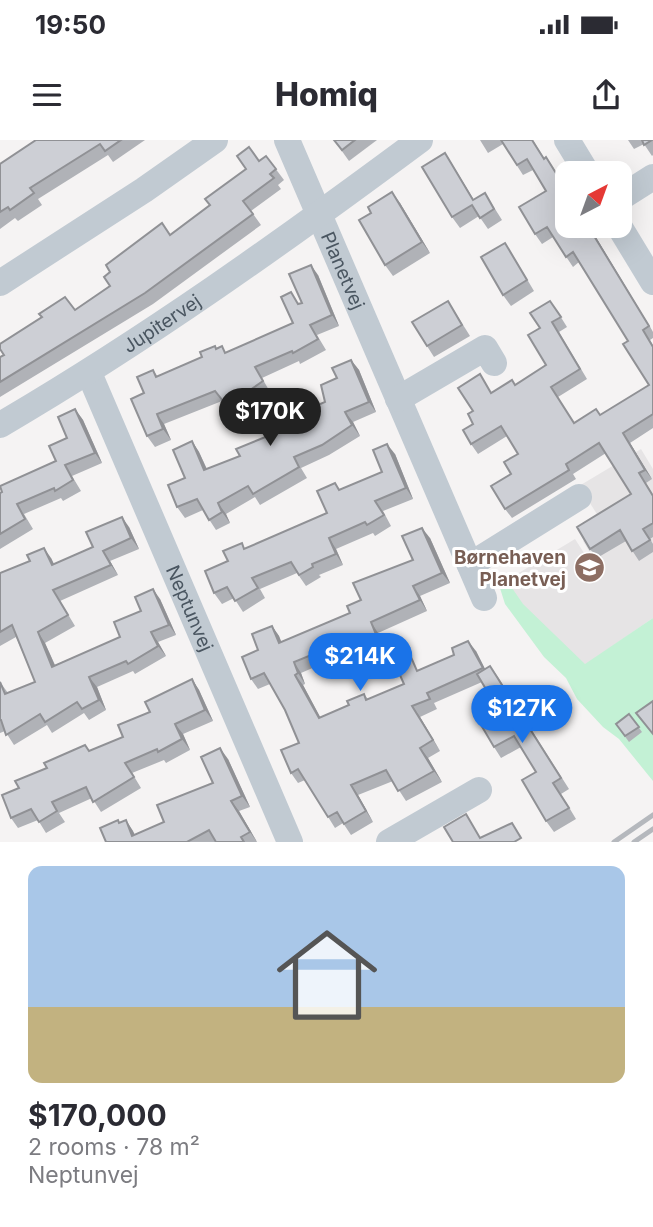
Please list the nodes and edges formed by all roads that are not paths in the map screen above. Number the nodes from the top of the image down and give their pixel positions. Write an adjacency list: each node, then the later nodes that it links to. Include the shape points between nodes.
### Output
1 (215, 140): 11 (street)
2 (287, 140): 8 (street, Planetvej)
3 (420, 140): 8 (street, Jupitervej)
4 (567, 140): 5 (street)
5 (580, 161)
6 (653, 177): 7 (street)
7 (632, 190)
8 (319, 215): 13 (street, Jupitervej); 14 (street, Planetvej)
9 (626, 238): 10 (street)
10 (653, 282)
11 (0, 283)
12 (494, 363): 14 (street, via 485,348)
13 (89, 373): 15 (street, Jupitervej); 20 (street, Neptunvej)
14 (398, 399): 17 (street, Planetvej)
15 (0, 425)
16 (579, 497): 17 (street)
17 (470, 565): 18 (street, Planetvej)
18 (484, 598)
19 (479, 790): 21 (street)
20 (290, 842)
21 (389, 842)

